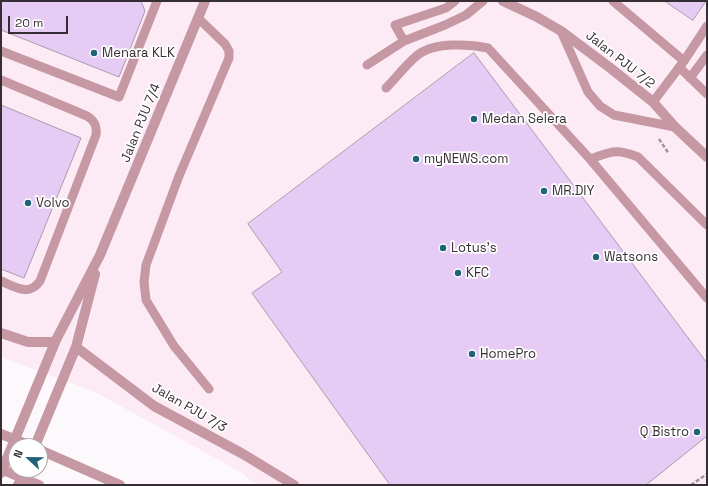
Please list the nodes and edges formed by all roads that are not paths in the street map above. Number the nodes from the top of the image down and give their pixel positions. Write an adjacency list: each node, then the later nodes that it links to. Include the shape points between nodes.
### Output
1 (157, 1): 11 (lane, via 119,97)
2 (205, 1): 7 (street, Jalan PJU 7/4)
3 (455, 1): 10 (lane, via 446,8 395,26)
4 (483, 1): 10 (lane, via 466,15)
5 (503, 1): 9 (street, Jalan PJU 7/2)
6 (613, 1): 13 (lane)
7 (198, 18): 24 (street, Jalan PJU 7/4); 30 (lane, via 225,44 230,51 229,58 178,176 146,265 144,282 146,300 174,346)
8 (707, 26): 13 (lane)
9 (561, 31): 19 (street, Jalan PJU 7/2); 20 (lane, via 588,92 600,106 614,115)
10 (404, 41): 14 (lane)
11 (1, 51)
12 (707, 55): 15 (lane)
13 (682, 64): 15 (lane); 19 (lane)
14 (367, 65)
15 (690, 78): 18 (lane)
16 (1, 80): 25 (lane, via 87,116 92,119 96,129 96,135 40,281 32,289 26,290)
17 (386, 88): 22 (lane, via 419,54 440,46 475,45 488,48)
18 (707, 94)
19 (653, 102): 20 (street, Jalan PJU 7/2)
20 (675, 127): 21 (street, Jalan PJU 7/2)
21 (707, 157)
22 (590, 159): 23 (lane, via 615,151 638,157); 26 (lane)
23 (707, 225)
24 (100, 255): 28 (street, Jalan PJU 7/4); 29 (street, Jalan PJU 7/4)
25 (1, 281)
26 (707, 298)
27 (1, 333): 28 (street, via 28,342)
28 (55, 342): 33 (street, Jalan PJU 7/4)
29 (76, 347): 34 (street, Jalan PJU 7/4); 41 (street, Jalan PJU 7/3, via 154,406)
30 (209, 389)
31 (1, 434): 32 (street)
32 (12, 438)
33 (15, 438)
34 (38, 438)
35 (48, 454): 40 (street)
36 (8, 456): 37 (street, Jalan PJU 7/4)
37 (2, 470)
38 (24, 478): 39 (street)
39 (40, 485)
40 (120, 485)
41 (294, 485)

